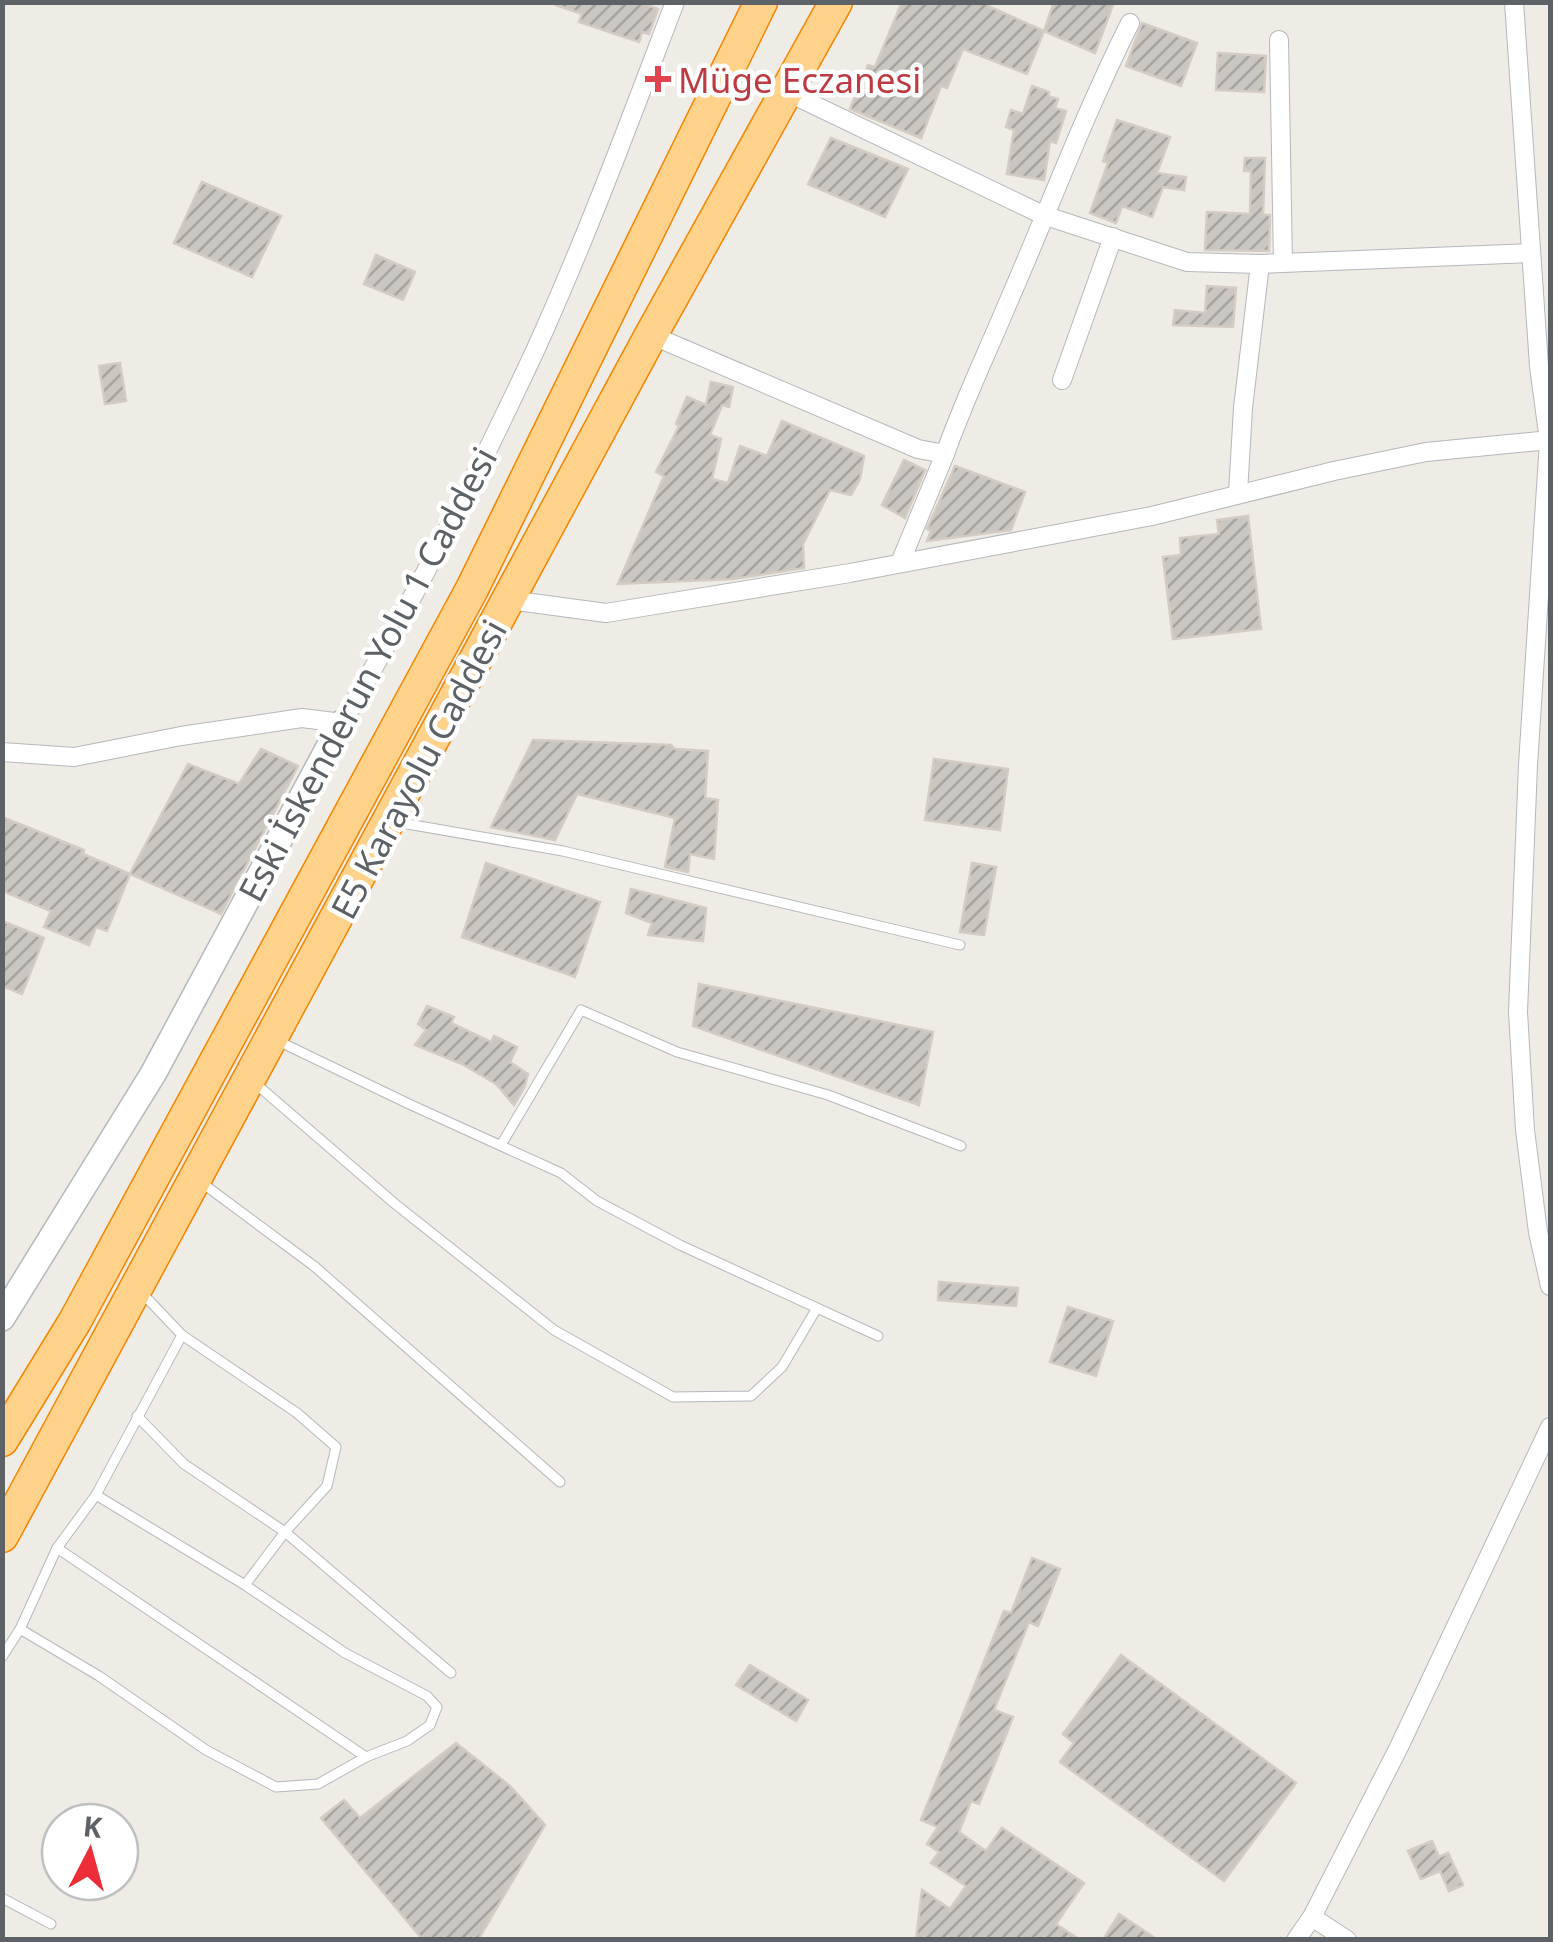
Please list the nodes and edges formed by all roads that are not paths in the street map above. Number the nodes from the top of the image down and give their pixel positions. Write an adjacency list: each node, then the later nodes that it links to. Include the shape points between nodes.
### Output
1 (676, 2): 20 (street, Eski İskenderun Yolu 1 Caddesi, via 534,352 406,612)
2 (761, 2): 37 (highway, E5 Karayolu Caddesi, via 472,589 75,1321)
3 (836, 2): 7 (highway, E5 Karayolu Caddesi)
4 (1514, 2): 10 (street)
5 (1130, 22): 8 (street)
6 (1279, 40): 11 (street)
7 (787, 92): 8 (street); 13 (highway, E5 Karayolu Caddesi)
8 (1043, 215): 9 (street); 16 (street)
9 (1113, 237): 12 (street, via 1187,262); 14 (street)
10 (1531, 253): 11 (street); 15 (street)
11 (1283, 263): 12 (street)
12 (1260, 264): 17 (street)
13 (651, 335): 16 (street, via 918,449); 19 (highway, E5 Karayolu Caddesi)
14 (1062, 380)
15 (1550, 440): 17 (street, via 1426,452); 29 (street, via 1518,1012 1525,1130)
16 (945, 454): 18 (street)
17 (1238, 494): 18 (street)
18 (900, 563): 19 (street, via 606,613)
19 (510, 600): 22 (highway, E5 Karayolu Caddesi)
20 (342, 723): 21 (street, via 302,718 74,757); 32 (street, Eski İskenderun Yolu 1 Caddesi, via 153,1074)
21 (2, 752)
22 (390, 821): 23 (lane, via 563,851); 24 (highway, E5 Karayolu Caddesi)
23 (960, 945)
24 (272, 1038): 25 (highway, E5 Karayolu Caddesi); 26 (lane)
25 (250, 1079): 28 (highway, E5 Karayolu Caddesi); 31 (lane, via 554,1330 673,1398 750,1396 782,1367)
26 (501, 1145): 27 (lane, via 581,1010 677,1052 828,1095); 31 (lane, via 680,1245)
27 (960, 1146)
28 (196, 1179): 30 (highway, E5 Karayolu Caddesi); 38 (lane, via 314,1266)
29 (1550, 1286)
30 (137, 1288): 33 (lane); 41 (highway, E5 Karayolu Caddesi)
31 (816, 1308): 34 (lane)
32 (2, 1318)
33 (182, 1335): 35 (lane); 40 (lane, via 336,1447 326,1486)
34 (878, 1336)
35 (137, 1416): 39 (lane); 40 (lane, via 184,1464)
36 (1550, 1427): 49 (street)
37 (2, 1440)
38 (560, 1482)
39 (96, 1495): 42 (lane); 43 (lane)
40 (285, 1532): 43 (lane); 46 (lane)
41 (2, 1536)
42 (57, 1548): 44 (lane); 47 (lane)
43 (245, 1585): 47 (lane, via 437,1707 419,1734)
44 (20, 1628): 45 (lane); 47 (lane, via 206,1750 276,1786 318,1784)
45 (2, 1657)
46 (451, 1673)
47 (366, 1757)
48 (2, 1898): 50 (lane)
49 (1312, 1917): 51 (street); 52 (street)
50 (51, 1924)
51 (1296, 1940)
52 (1347, 1940)

